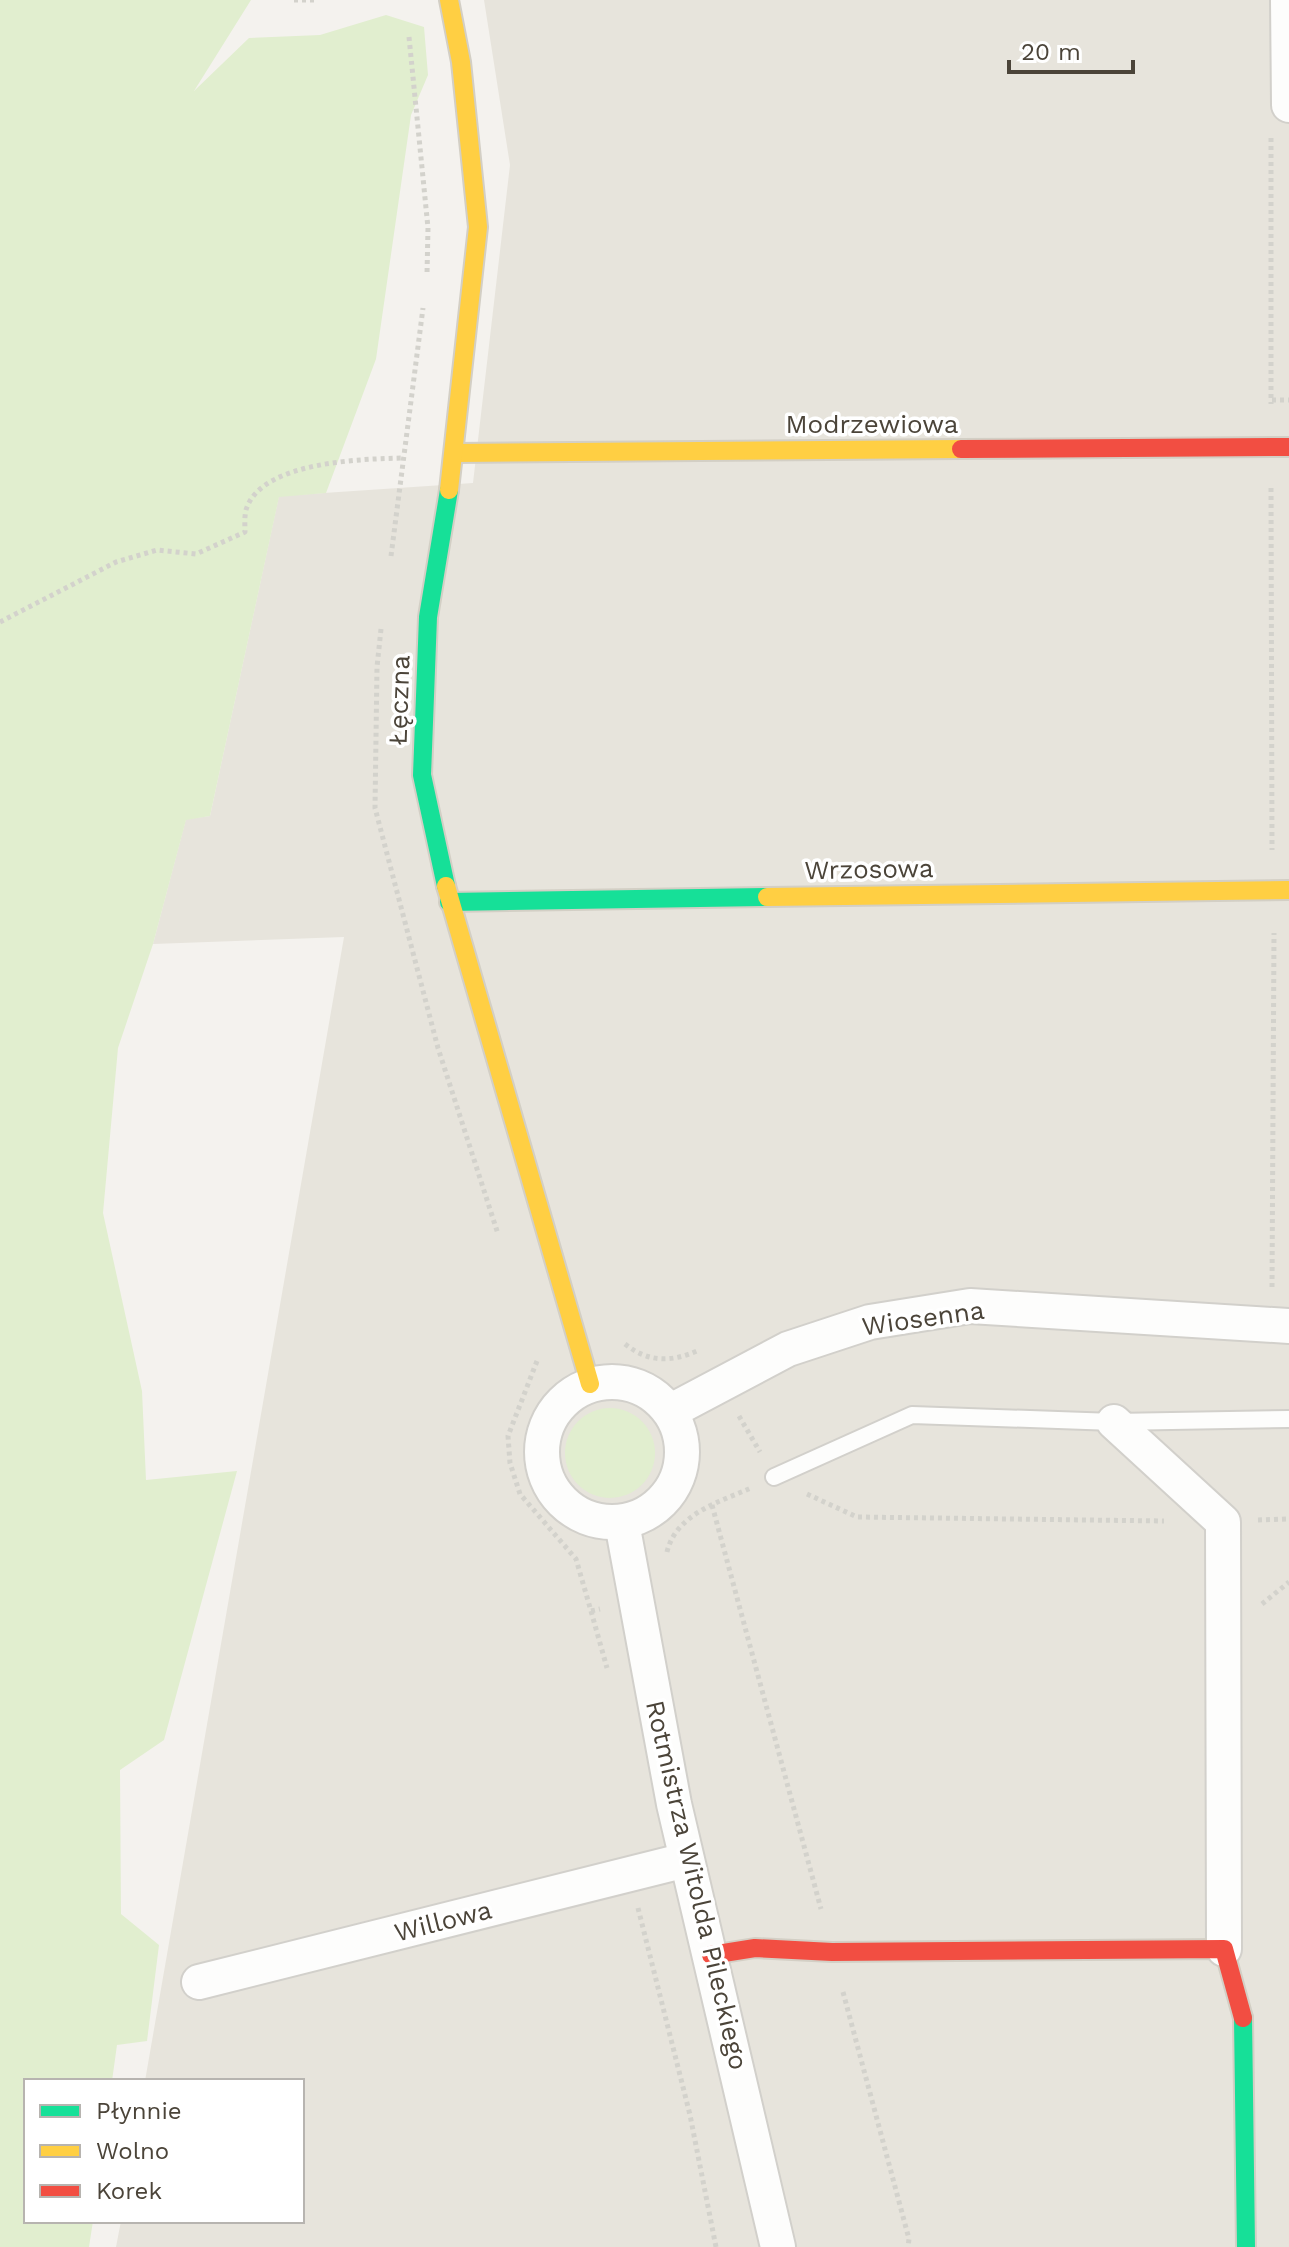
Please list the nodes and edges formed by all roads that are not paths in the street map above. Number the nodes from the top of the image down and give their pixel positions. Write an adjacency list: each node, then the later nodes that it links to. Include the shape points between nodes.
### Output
1 (449, 0): 5 (street, Łęczna, via 461,62 478,227)
2 (1288, 0): 3 (street)
3 (1280, 115)
4 (1289, 447): 5 (street, Modrzewiowa)
5 (455, 453): 7 (street, Łęczna, via 428,617 422,775)
6 (1289, 890): 7 (street, Wrzosowa)
7 (449, 902): 9 (street, Łęczna)
8 (1289, 1326): 10 (street, Wiosenna, via 970,1306 870,1322 788,1349)
9 (590, 1384): 10 (street, via 617,1380 645,1388); 14 (street, via 563,1399 542,1434 543,1473 563,1505 591,1521)
10 (671, 1411): 14 (street, via 682,1439 681,1468 667,1498 646,1515)
11 (1289, 1419): 12 (lane)
12 (1114, 1422): 13 (lane, via 912,1415); 16 (street, via 1223,1522)
13 (774, 1477)
14 (622, 1523): 15 (street, Rotmistrza Witolda Pileckiego)
15 (686, 1860): 17 (street, Rotmistrza Witolda Pileckiego); 18 (street, Willowa)
16 (1224, 1949): 17 (street, via 755,1948); 20 (street, via 1246,2029)
17 (711, 1955): 19 (street, Rotmistrza Witolda Pileckiego)
18 (199, 1982)
19 (778, 2247)
20 (1246, 2247)

